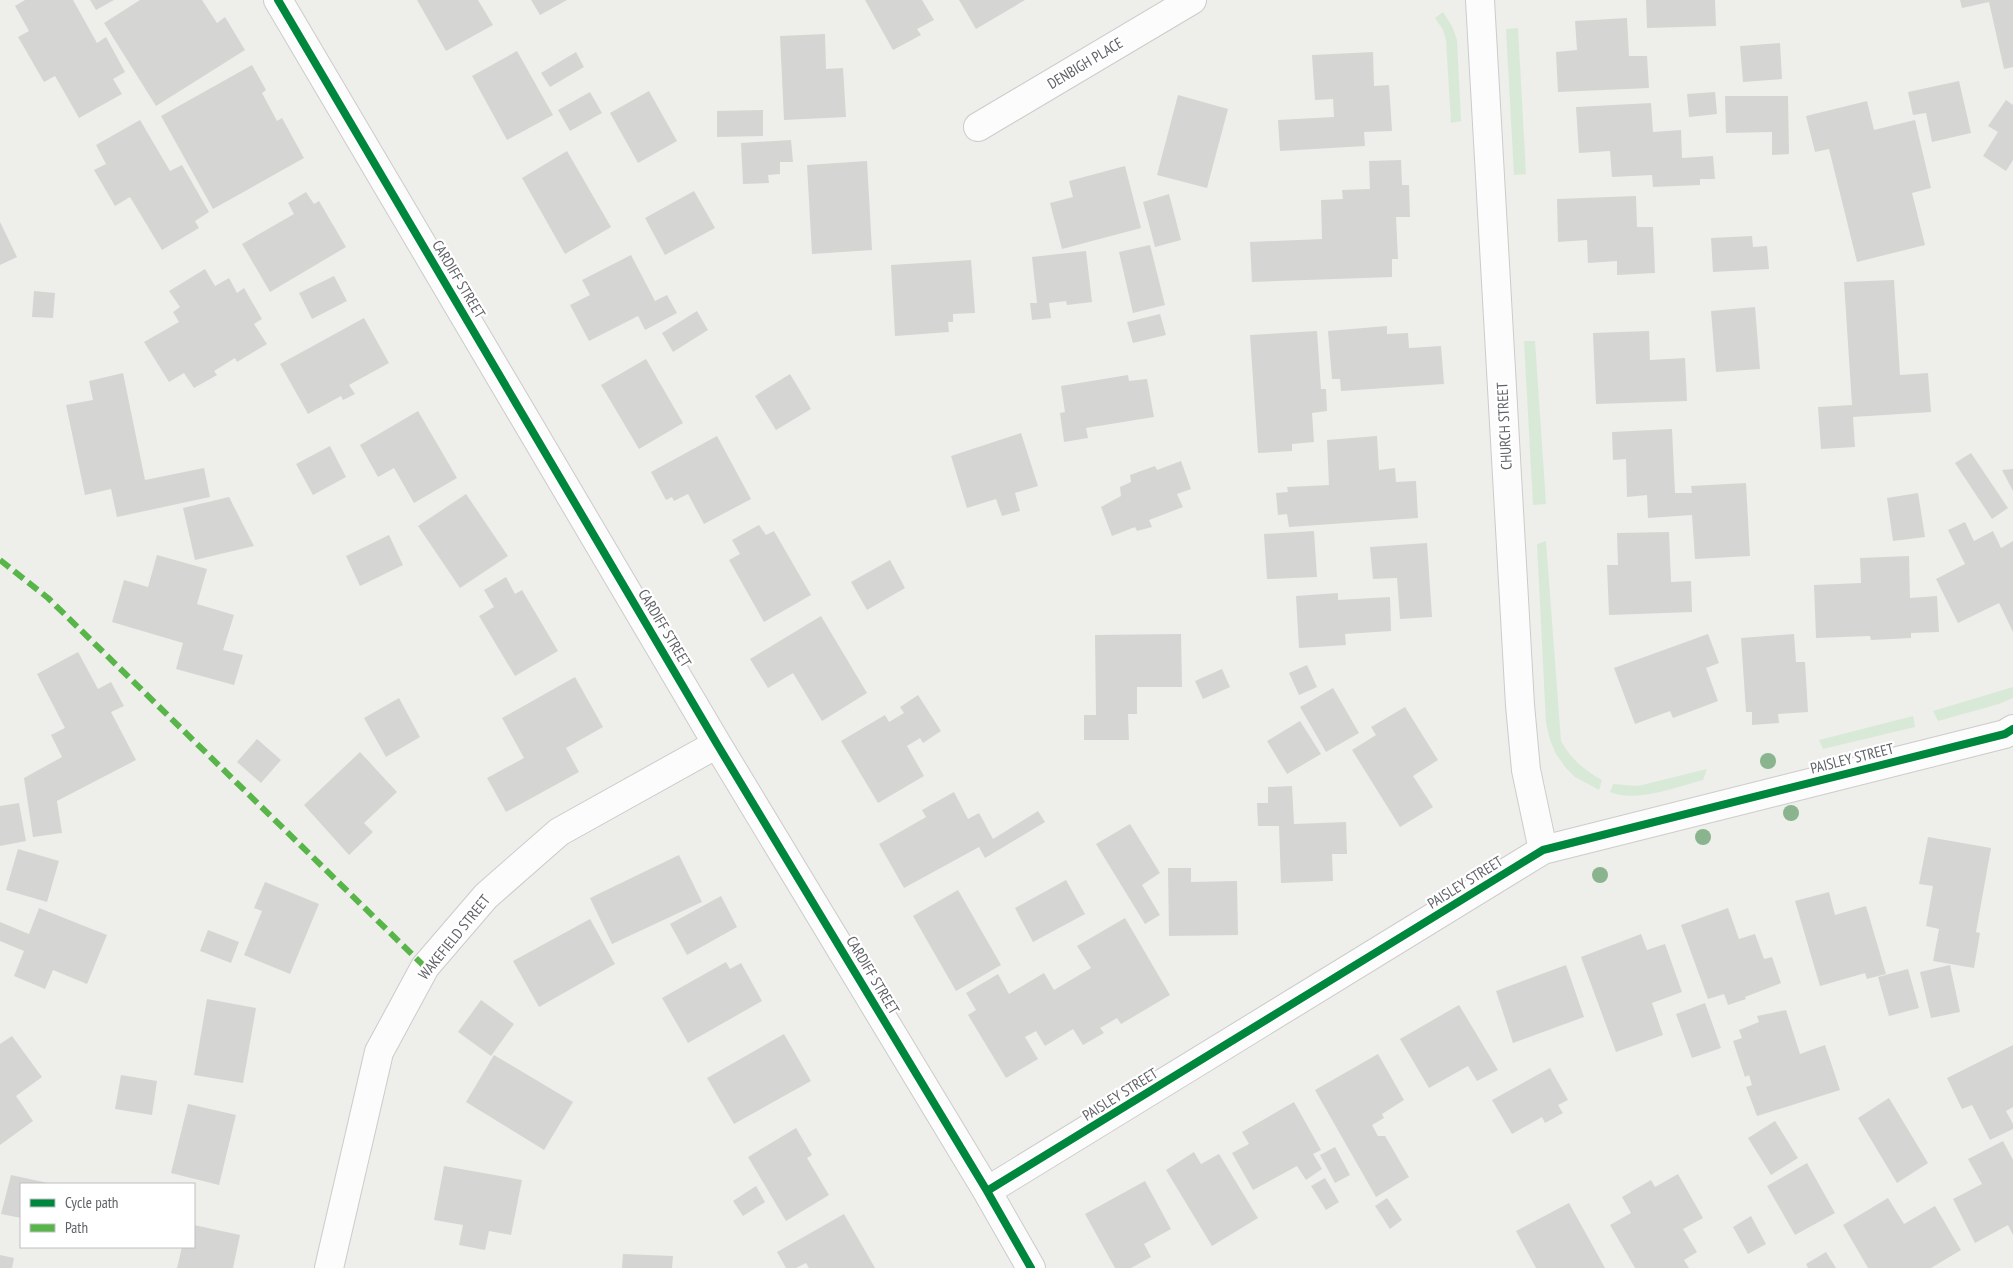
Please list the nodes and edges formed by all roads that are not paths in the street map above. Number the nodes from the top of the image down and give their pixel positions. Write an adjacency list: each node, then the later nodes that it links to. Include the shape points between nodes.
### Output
1 (278, 0): 6 (street, CARDIFF STREET)
2 (1192, 0): 4 (street, DENBIGH PLACE)
3 (1480, 0): 7 (street, CHURCH STREET, via 1520,705 1526,770)
4 (978, 127)
5 (2013, 729): 7 (street, PAISLEY STREET, via 2005,734)
6 (717, 744): 8 (street, CARDIFF STREET); 9 (street, WAKEFIELD STREET, via 559,832 486,896 425,968 380,1052)
7 (1543, 850): 8 (street, PAISLEY STREET)
8 (987, 1191): 10 (street, CARDIFF STREET)
9 (329, 1268)
10 (1031, 1268)

